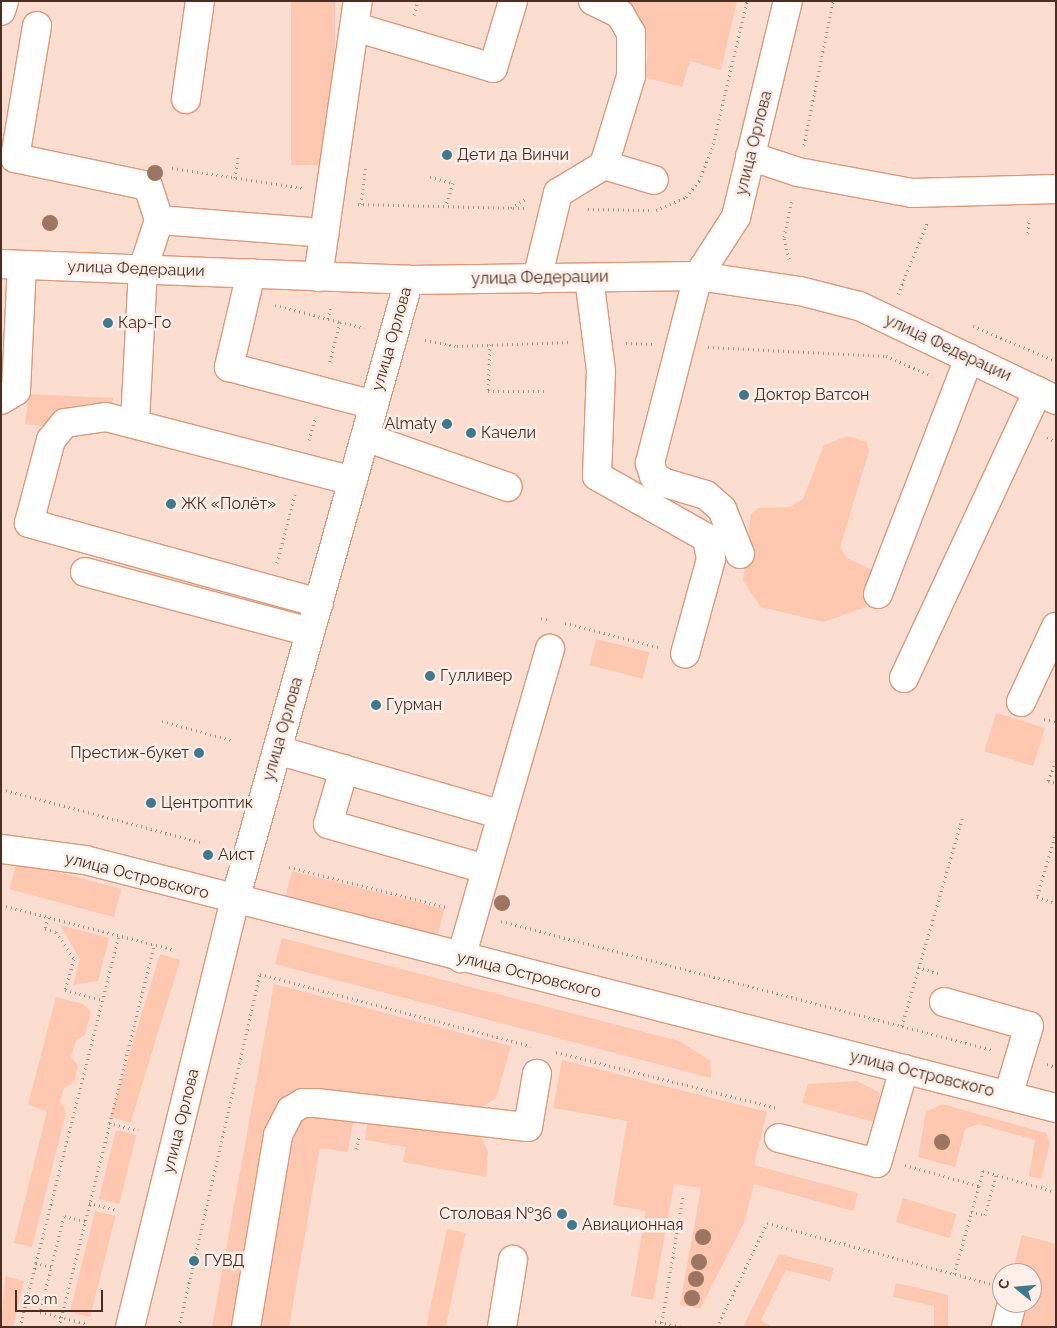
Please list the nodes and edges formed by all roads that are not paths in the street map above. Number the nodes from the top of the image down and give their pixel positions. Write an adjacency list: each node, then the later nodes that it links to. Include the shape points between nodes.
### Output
1 (4, 1): 6 (street)
2 (200, 1): 9 (street)
3 (513, 1): 7 (street, via 493,68)
4 (594, 1): 11 (street, via 620,14 631,34 631,76)
5 (788, 1): 10 (street, улица Орлова)
6 (1, 11)
7 (356, 14): 15 (street)
8 (37, 26): 14 (street, via 15,158 148,186)
9 (186, 99)
10 (750, 156): 13 (street, via 800,160 912,193); 19 (street, улица Орлова, via 736,217)
11 (604, 165): 12 (street); 21 (street, via 544,201)
12 (654, 180)
13 (1056, 189)
14 (159, 220): 15 (street); 17 (street)
15 (324, 233): 23 (street)
16 (11, 264): 17 (street, улица Федерации); 26 (street, via 16,390)
17 (143, 269): 18 (street, улица Федерации); 28 (street)
18 (251, 273): 23 (street, улица Федерации); 27 (street, via 229,367)
19 (698, 276): 20 (street, улица Федерации); 24 (street, улица Федерации, via 859,306); 32 (street, улица Орлова, via 650,464 654,476 664,483 706,495 722,509)
20 (589, 278): 21 (street, улица Федерации); 39 (street, via 602,371 597,476 708,538 711,559)
21 (537, 279): 22 (street, улица Федерации)
22 (409, 280): 23 (street, улица Федерации); 27 (street, улица Орлова)
23 (325, 288)
24 (969, 358): 25 (street, улица Федерации); 34 (street)
25 (1047, 396): 40 (street, via 1024,422)
26 (1, 400)
27 (374, 405): 29 (street, улица Орлова)
28 (135, 421): 30 (street); 35 (street, via 80,418 56,430 28,523)
29 (365, 438): 30 (street, улица Орлова); 31 (street)
30 (353, 481): 35 (street, улица Орлова)
31 (508, 488)
32 (740, 554)
33 (85, 572): 37 (street)
34 (878, 594)
35 (318, 603): 37 (street, улица Орлова)
36 (1056, 627): 41 (street)
37 (310, 632): 42 (street, улица Орлова)
38 (550, 649): 44 (street)
39 (686, 654)
40 (904, 678)
41 (1021, 702)
42 (277, 750): 43 (street); 47 (street, улица Орлова)
43 (344, 769): 44 (street); 46 (street, via 328,824)
44 (502, 815): 46 (street)
45 (1, 849): 47 (street, улица Островского, via 85,860)
46 (486, 869): 48 (street)
47 (235, 900): 48 (street, улица Островского); 57 (street, улица Орлова)
48 (461, 958): 51 (street, улица Островского)
49 (944, 1002): 52 (street, via 1029,1026)
50 (541, 1057): 58 (street, via 528,1127 316,1103 303,1103 291,1110 278,1135)
51 (904, 1070): 52 (street, улица Островского); 54 (street, via 877,1163)
52 (1008, 1096): 53 (street, улица Островского)
53 (1056, 1108)
54 (779, 1138)
55 (514, 1260): 59 (street)
56 (1010, 1313): 60 (street)
57 (130, 1327)
58 (246, 1327)
59 (502, 1327)
60 (1006, 1327)

